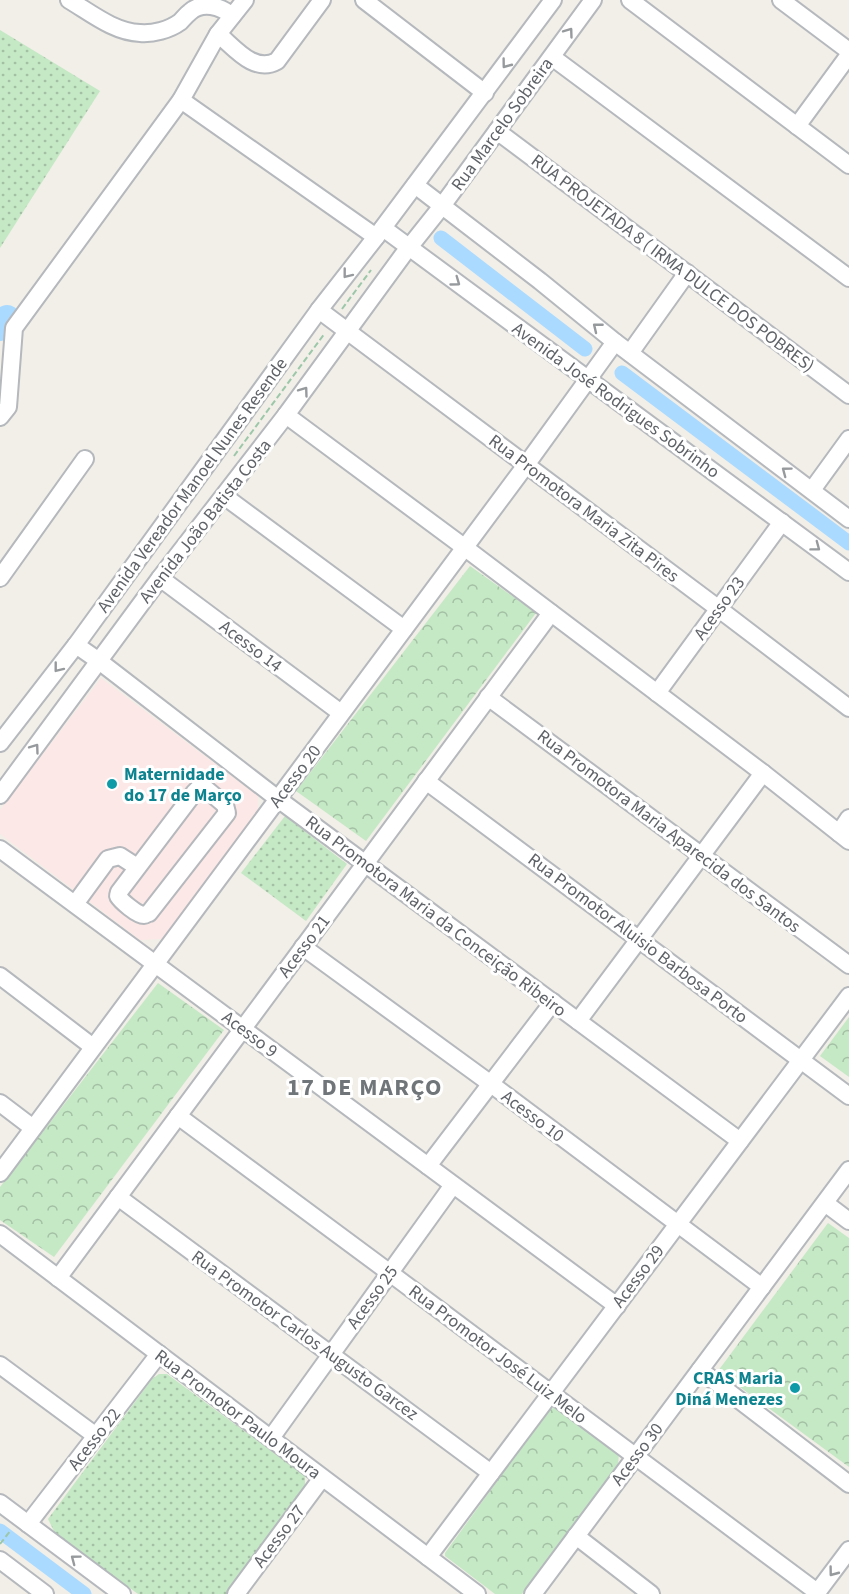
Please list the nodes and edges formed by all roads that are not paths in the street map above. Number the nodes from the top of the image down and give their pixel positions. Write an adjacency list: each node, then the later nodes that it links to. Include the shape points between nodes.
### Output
1 (69, 0): 9 (street, via 112,27 129,32 162,31 203,6 221,8)
2 (245, 0): 9 (street)
3 (322, 0): 10 (street, via 277,61 268,65 251,61)
4 (364, 0): 13 (street)
5 (554, 0): 13 (street, Rua Marcelo Sobreira, one-way to 13)
6 (593, 0): 12 (street, Rua Marcelo Sobreira, one-way to 6)
7 (630, 0): 15 (street)
8 (781, 0): 11 (street)
9 (232, 16): 10 (street)
10 (218, 34): 14 (street)
11 (849, 53): 15 (street)
12 (552, 57): 16 (street, Rua Marcelo Sobreira); 23 (street)
13 (485, 93): 18 (street, Rua Marcelo Sobreira)
14 (181, 100): 20 (street, Avenida José Rodrigues Sobrinho); 30 (street, via 14,328)
15 (797, 126): 17 (street)
16 (497, 130): 19 (street, Rua Marcelo Sobreira); 22 (street, RUA PROJETADA 8 ( IRMA DULCE DOS POBRES))
17 (849, 165)
18 (415, 185): 19 (street); 20 (street, Rua Marcelo Sobreira)
19 (442, 206): 21 (street, Rua Marcelo Sobreira); 26 (street, one-way to 19)
20 (380, 232): 21 (street, Avenida José Rodrigues Sobrinho); 24 (street, Avenida Vereador Manoel Nunes Resende, one-way to 24)
21 (409, 248): 25 (street, Avenida João Batista Costa); 28 (street, Avenida José Rodrigues Sobrinho, one-way to 28)
22 (687, 273): 27 (street); 29 (street, RUA PROJETADA 8 ( IRMA DULCE DOS POBRES))
23 (849, 278)
24 (319, 310): 25 (street, Rua Promotora Maria Zita Pires); 46 (street, Avenida Vereador Manoel Nunes Resende)
25 (348, 331): 31 (street, Avenida João Batista Costa, one-way to 25); 34 (street, Rua Promotora Maria Zita Pires)
26 (615, 342): 27 (street); 28 (street, Acesso 20)
27 (630, 353): 35 (street, one-way to 27)
28 (589, 379): 34 (street, Acesso 20); 38 (street, Avenida José Rodrigues Sobrinho)
29 (849, 395)
30 (4, 412)
31 (286, 415): 36 (street, Avenida João Batista Costa); 39 (street)
32 (849, 439): 35 (street)
33 (85, 459): 41 (street)
34 (526, 465): 39 (street, Acesso 20); 43 (street, Rua Promotora Maria Zita Pires)
35 (812, 490): 37 (street)
36 (224, 496): 42 (street, Avenida João Batista Costa); 45 (street)
37 (849, 519)
38 (782, 522): 40 (street, Avenida José Rodrigues Sobrinho, one-way to 40); 43 (street, Acesso 23)
39 (464, 547): 44 (street); 45 (street, Acesso 20)
40 (849, 572)
41 (0, 578)
42 (160, 578): 47 (street, Avenida João Batista Costa); 51 (street, Acesso 14)
43 (719, 609): 48 (street, Acesso 23); 50 (street, Rua Promotora Maria Zita Pires)
44 (551, 613): 48 (street); 49 (street, Acesso 21)
45 (404, 629): 51 (street, Acesso 20)
46 (76, 645): 47 (street, Rua Promotora Maria da Conceição Ribeiro); 52 (street, Avenida Vereador Manoel Nunes Resende, one-way to 52)
47 (99, 661): 55 (street, Avenida João Batista Costa, one-way to 47); 56 (street, Rua Promotora Maria da Conceição Ribeiro)
48 (657, 693): 53 (street)
49 (488, 697): 54 (street, Acesso 21); 60 (street, Rua Promotora Maria Aparecida dos Santos)
50 (849, 708)
51 (341, 713): 56 (street, Acesso 20)
52 (0, 743)
53 (763, 773): 58 (street); 60 (street)
54 (426, 781): 61 (street, Acesso 21); 64 (street, Rua Promotor Aluisio Barbosa Porto)
55 (0, 795)
56 (278, 799): 61 (street, Rua Promotora Maria da Conceição Ribeiro); 66 (street, Acesso 20)
57 (849, 818): 58 (street)
58 (844, 837)
59 (0, 849): 63 (street, Acesso 9)
60 (701, 855): 64 (street); 67 (street, Rua Promotora Maria Aparecida dos Santos)
61 (365, 863): 65 (street, Acesso 21); 70 (street, Rua Promotora Maria da Conceição Ribeiro)
62 (137, 867): 62 (street, via 118,896 145,915 227,813 225,805 205,788 199,788); 63 (street, via 120,856 108,859)
63 (75, 904): 66 (street, Acesso 9)
64 (639, 939): 71 (street); 74 (street, Rua Promotor Aluisio Barbosa Porto)
65 (303, 947): 72 (street, Acesso 21); 75 (street, Acesso 10)
66 (155, 964): 72 (street, Acesso 9); 73 (street, Acesso 20)
67 (849, 965)
68 (0, 976): 73 (street)
69 (849, 996): 74 (street, Acesso 29)
70 (553, 1002): 71 (street, Rua Promotora Maria da Conceição Ribeiro); 75 (street)
71 (578, 1021): 80 (street, Rua Promotora Maria da Conceição Ribeiro)
72 (243, 1029): 78 (street, Acesso 21); 81 (street, Acesso 9)
73 (93, 1047): 79 (street, Acesso 20)
74 (801, 1060): 76 (street, Rua Promotor Aluisio Barbosa Porto); 80 (street, Acesso 29)
75 (491, 1084): 81 (street); 88 (street, Acesso 10)
76 (849, 1096)
77 (0, 1103): 79 (street)
78 (178, 1116): 85 (street, Acesso 21); 90 (street, Rua Promotor José Luiz Melo)
79 (33, 1128): 83 (street, Acesso 20)
80 (740, 1142): 88 (street, Acesso 29)
81 (428, 1166): 84 (street, Acesso 9)
82 (849, 1170): 86 (street, Acesso 30)
83 (0, 1173)
84 (453, 1185): 90 (street, Acesso 25); 93 (street, Acesso 9)
85 (118, 1197): 91 (street, Acesso 21); 95 (street, Rua Promotor Carlos Augusto Garcez)
86 (825, 1203): 87 (street); 92 (street, Acesso 30)
87 (849, 1221)
88 (678, 1224): 92 (street, Acesso 10); 93 (street, Acesso 29)
89 (0, 1234): 91 (street, Rua Promotor Paulo Moura)
90 (390, 1273): 95 (street, Acesso 25); 98 (street, Rua Promotor José Luiz Melo)
91 (58, 1278): 94 (street, Rua Promotor Paulo Moura)
92 (762, 1287): 97 (street, Acesso 30)
93 (617, 1306): 98 (street, Acesso 29)
94 (159, 1354): 99 (street, Acesso 22); 100 (street, Rua Promotor Paulo Moura)
95 (331, 1354): 100 (street, Acesso 25); 102 (street, Rua Promotor Carlos Augusto Garcez)
96 (0, 1365): 99 (street)
97 (700, 1370): 101 (street, Acesso 30); 104 (street)
98 (551, 1393): 101 (street, Rua Promotor José Luiz Melo); 102 (street, Acesso 29)
99 (96, 1436): 106 (street, Acesso 22)
100 (270, 1438): 103 (street, Rua Promotor Paulo Moura)
101 (636, 1456): 107 (street, Acesso 30); 111 (street, Rua Promotor José Luiz Melo)
102 (491, 1473): 109 (street, Acesso 29)
103 (322, 1478): 109 (street, Rua Promotor Paulo Moura); 114 (street, Acesso 27)
104 (849, 1484)
105 (0, 1503): 106 (street)
106 (22, 1525): 113 (street, one-way to 106)
107 (576, 1536): 116 (street, Acesso 30); 117 (street)
108 (849, 1550): 111 (street, one-way to 111)
109 (428, 1557): 115 (street, Rua Promotor Paulo Moura)
110 (0, 1560): 112 (street)
111 (817, 1593)
112 (45, 1594)
113 (122, 1594)
114 (236, 1594)
115 (477, 1594)
116 (533, 1594)
117 (651, 1594)

